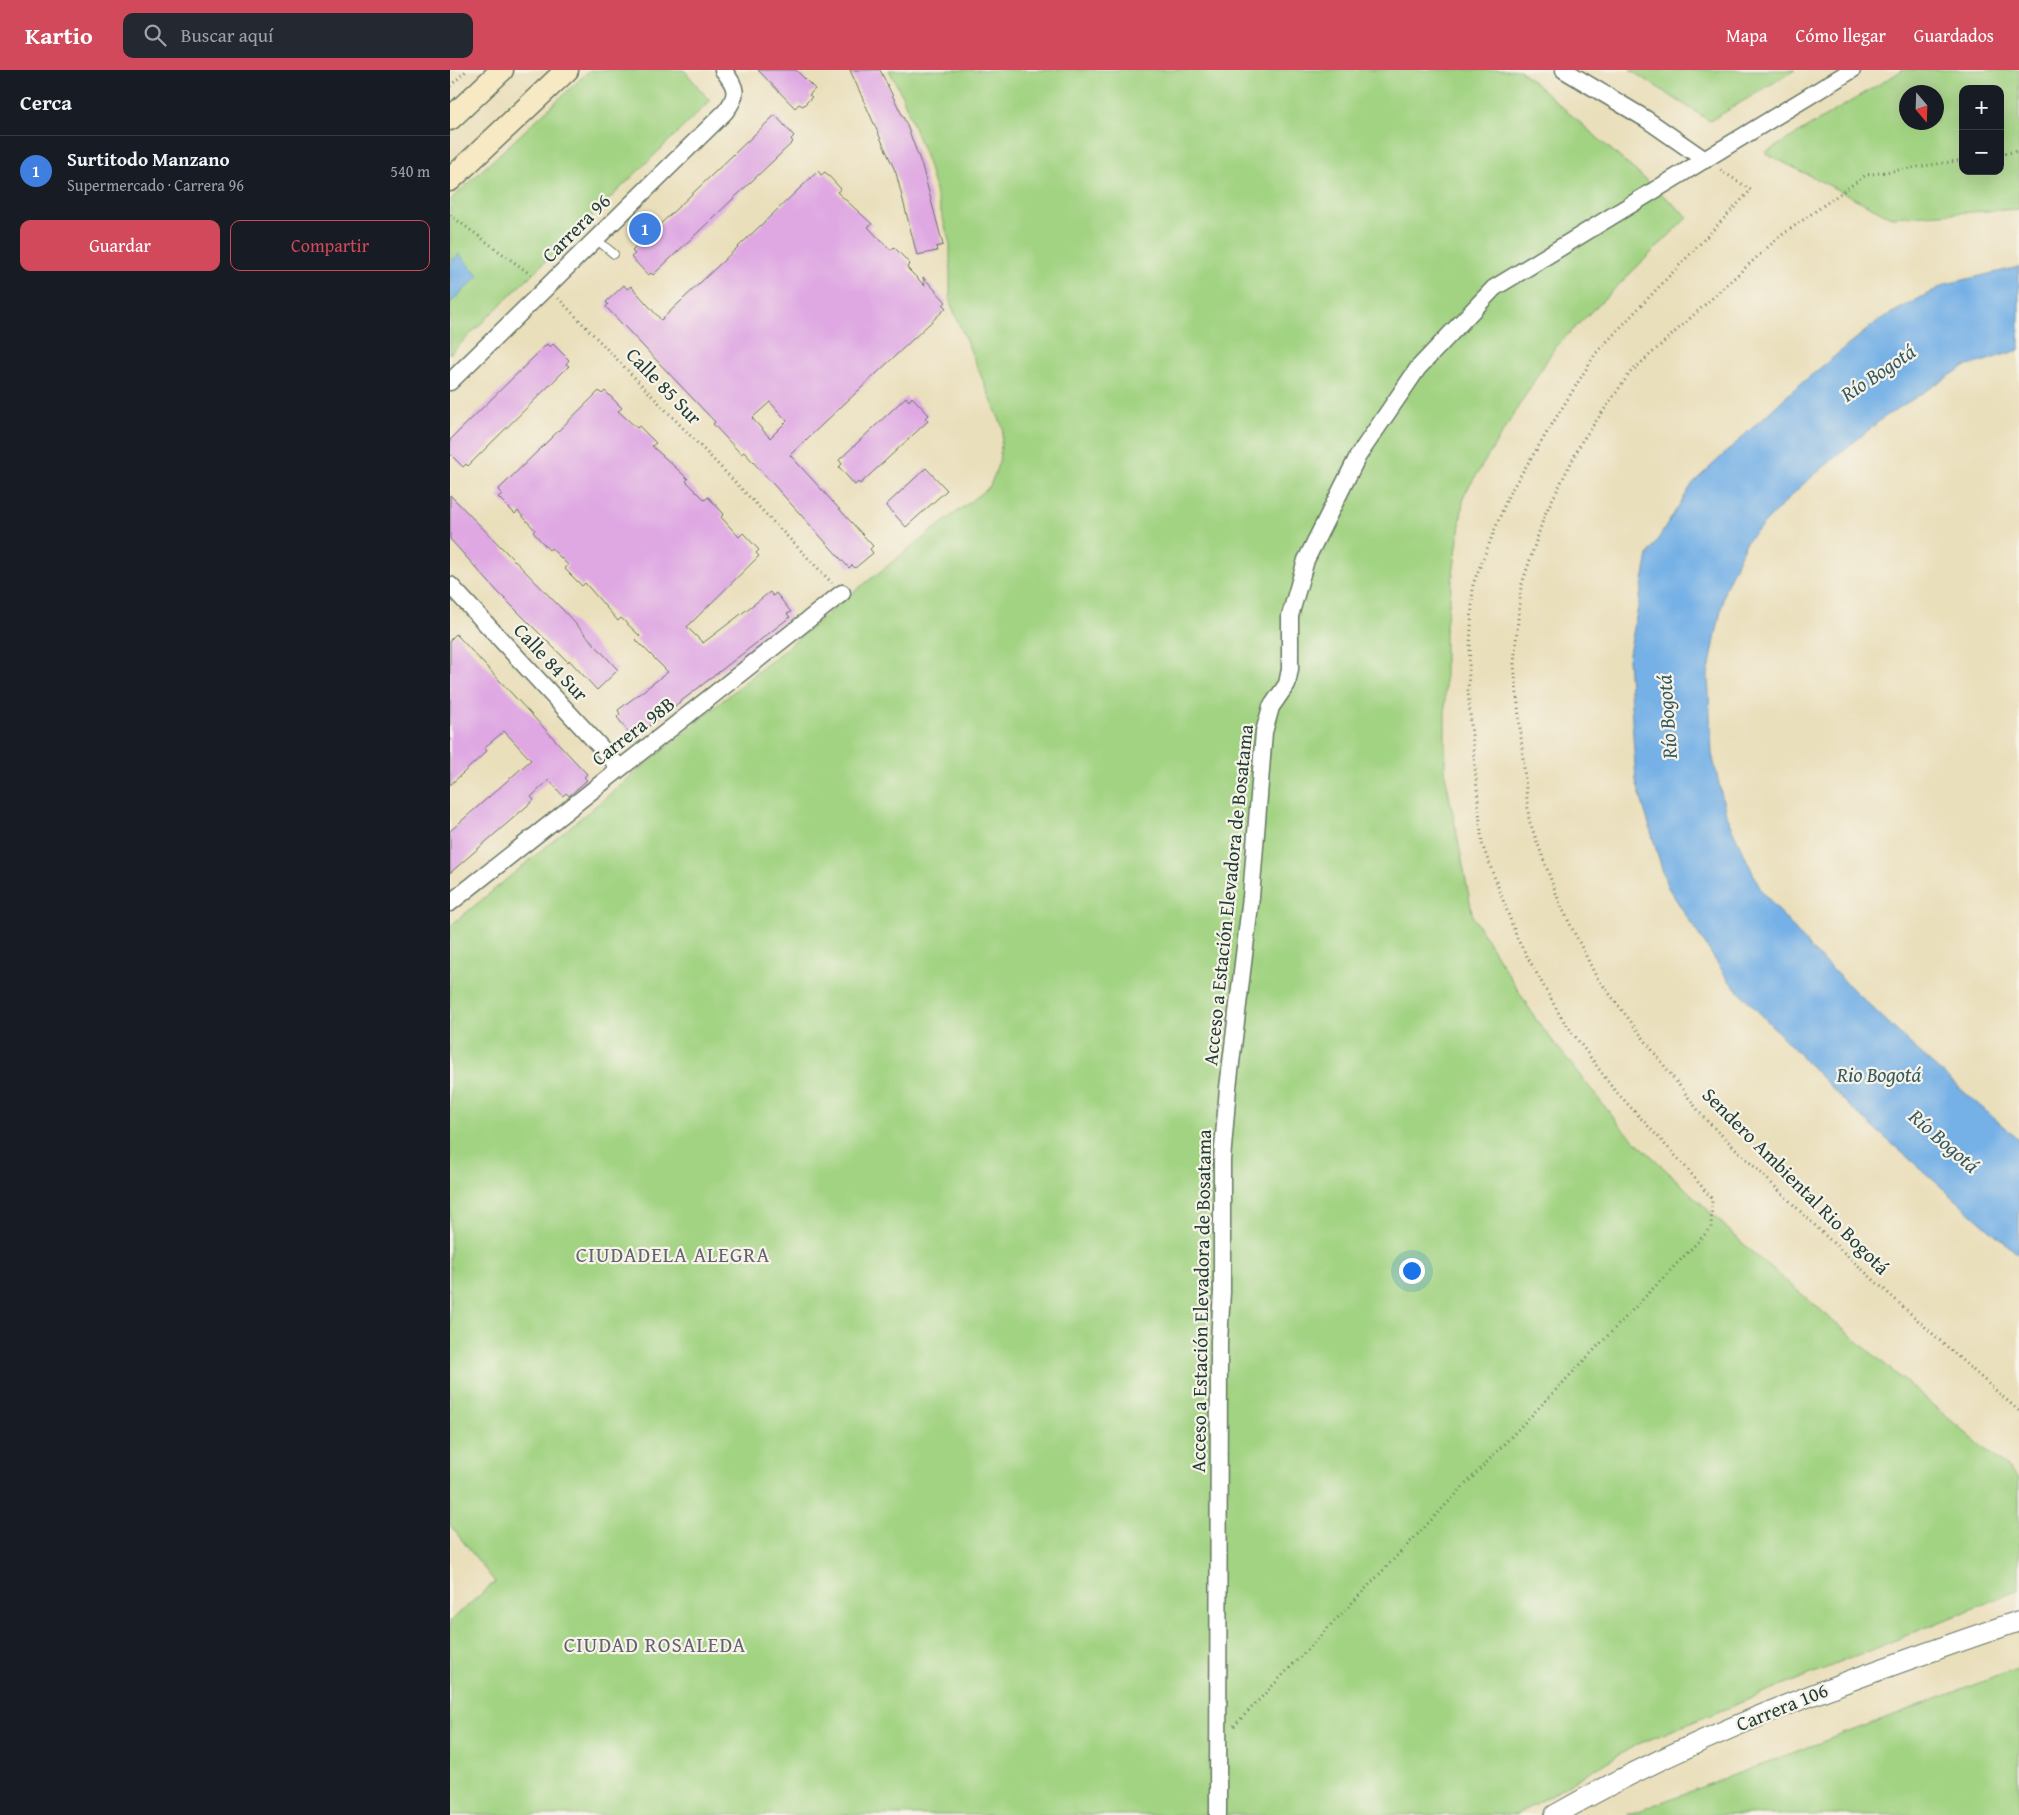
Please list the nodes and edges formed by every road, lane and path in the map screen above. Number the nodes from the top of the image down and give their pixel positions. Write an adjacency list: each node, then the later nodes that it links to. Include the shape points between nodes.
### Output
1 (467, 70): 7 (path)
2 (502, 70): 8 (main road)
3 (567, 70): 13 (main road)
4 (723, 70): 15 (street, Carrera 96, via 734,87 732,104)
5 (1564, 70): 11 (street, via 1646,119)
6 (1852, 70): 11 (street, Acceso a Estación Elevadora de Bosatama)
7 (450, 86)
8 (450, 119)
9 (2019, 151): 10 (path)
10 (2004, 153)
11 (1705, 160): 25 (street, Acceso a Estación Elevadora de Bosatama, via 1494,288 1413,376 1358,456 1306,560 1290,616 1287,684 1271,707 1264,732 1251,897 1222,1160); 25 (path, via 1751,190 1596,353 1509,494 1473,584 1468,691 1482,844 1518,940 1561,1017 1612,1087 1712,1199 1712,1228)
12 (1959, 161): 23 (path, Sendero Ambiental Rio Bogotá, via 1866,175 1779,237 1630,373 1582,441 1545,514 1521,586 1514,664 1530,820 1560,904 1596,976 1704,1118 1830,1240)
13 (450, 180)
14 (450, 216): 17 (path, Calle 85 Sur)
15 (596, 239): 16 (lane); 17 (street, Carrera 96)
16 (614, 254)
17 (547, 287): 18 (street, Carrera 96); 20 (path, Calle 85 Sur)
18 (450, 382)
19 (450, 585): 21 (street, Calle 84 Sur)
20 (842, 593): 21 (street, Carrera 98B)
21 (620, 768): 22 (street, Carrera 98B)
22 (450, 903)
23 (2019, 1410)
24 (2019, 1621): 27 (street, Carrera 106, via 1911,1657 1762,1713 1610,1783)
25 (1220, 1741): 26 (street, Acceso a Estación Elevadora de Bosatama)
26 (1218, 1815)
27 (1555, 1815)

